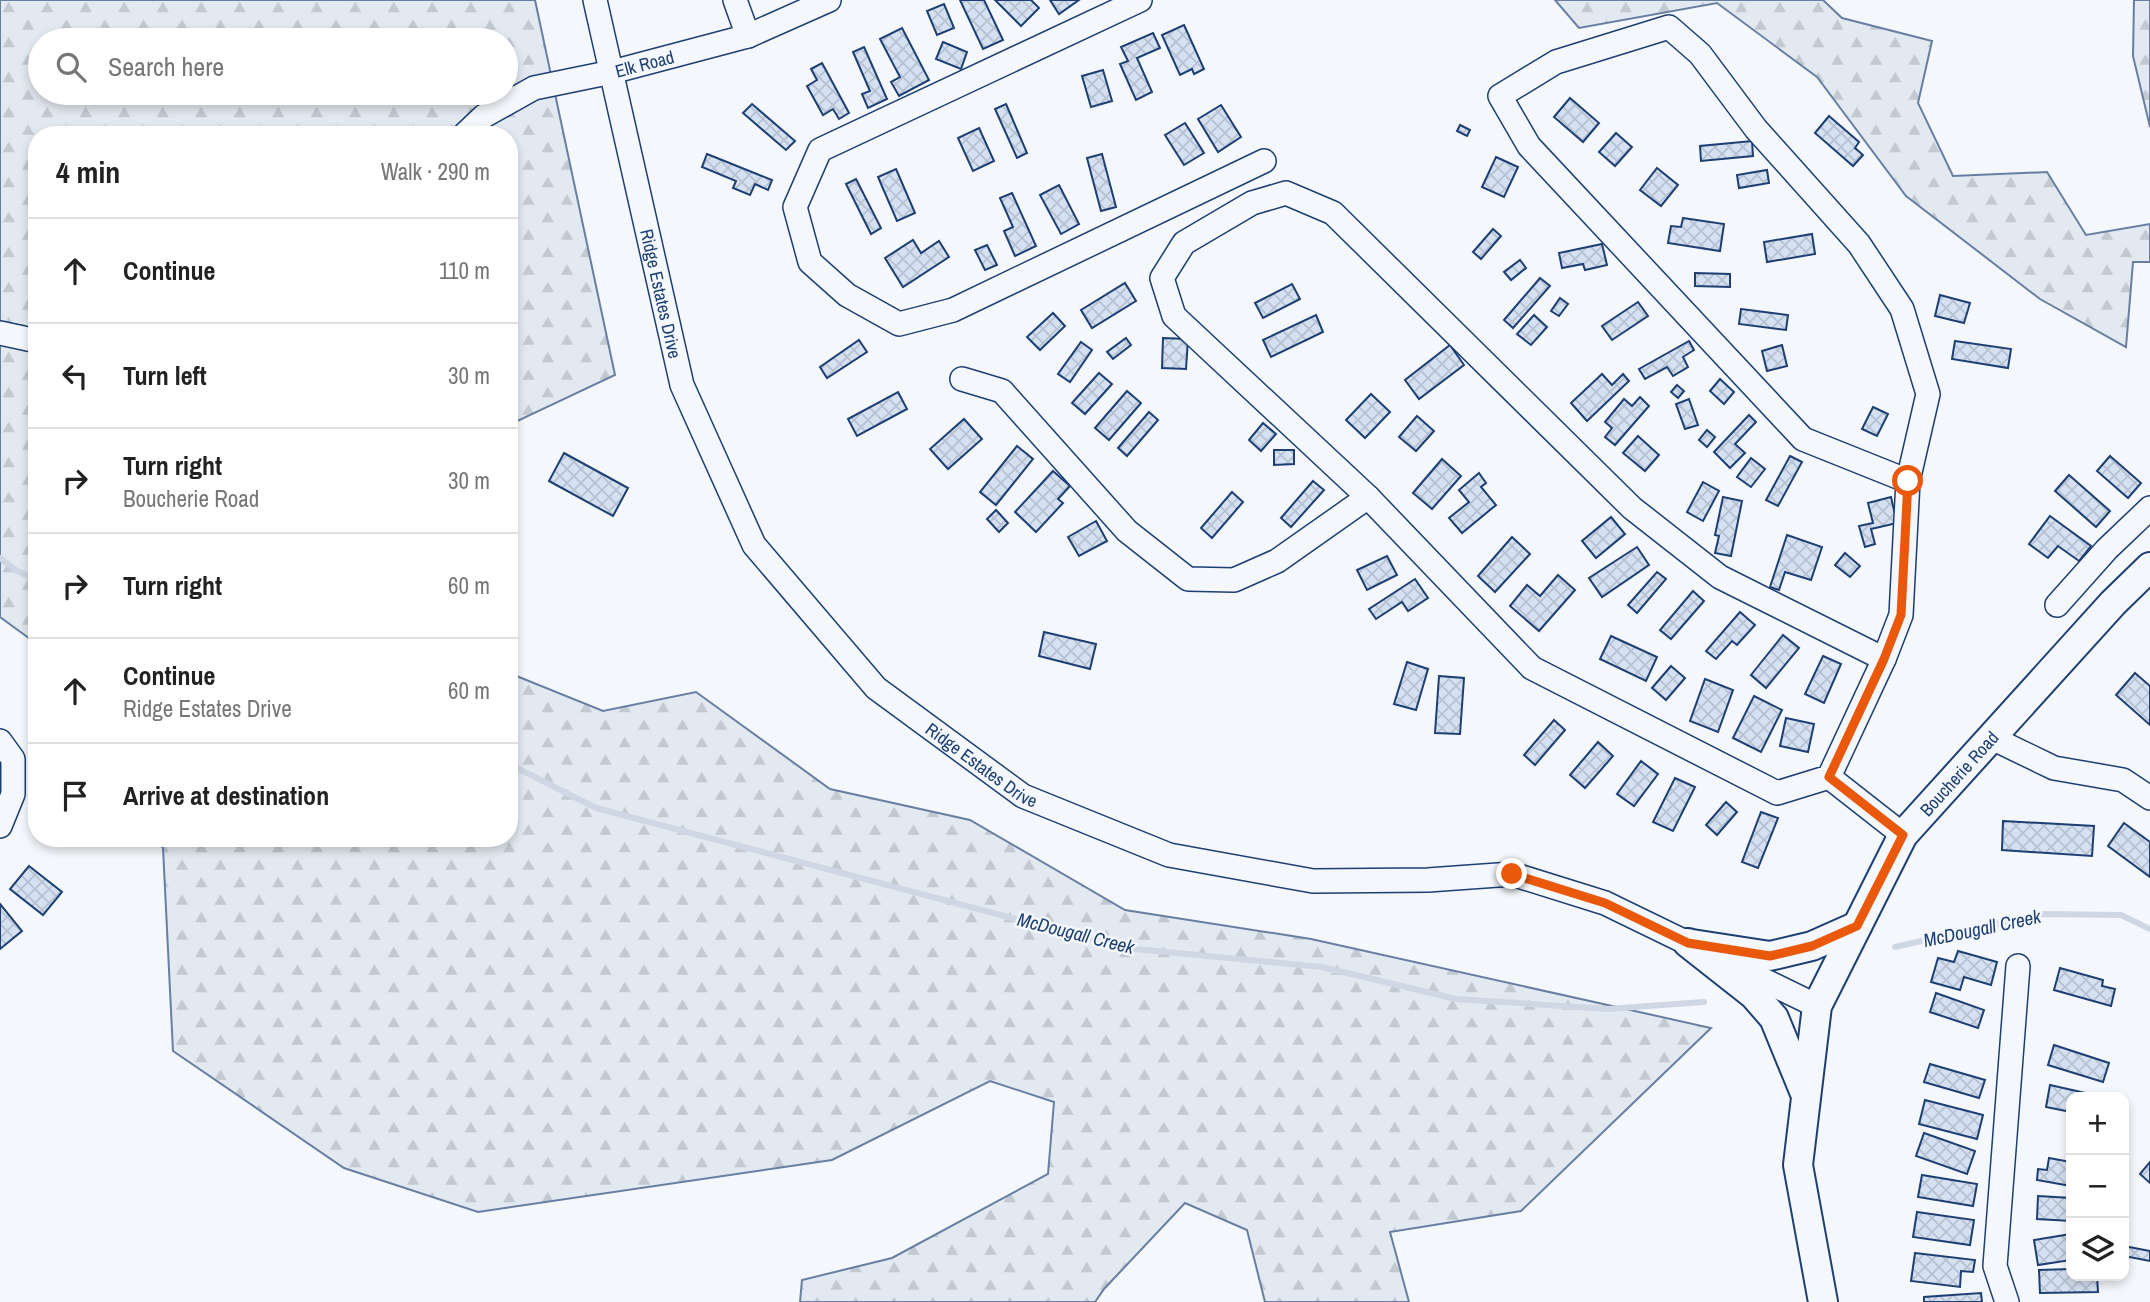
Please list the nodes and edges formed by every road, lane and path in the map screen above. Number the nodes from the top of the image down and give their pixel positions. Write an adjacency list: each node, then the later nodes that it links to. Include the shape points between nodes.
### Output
1 (595, 0): 6 (street, Ridge Estates Drive)
2 (735, 0): 5 (street)
3 (829, 0): 5 (street, Elk Road)
4 (1140, 0): 10 (street, via 820,150 795,207 810,262 847,295 899,324 953,310)
5 (748, 36): 6 (street, Elk Road)
6 (612, 72): 7 (street, Elk Road, via 534,88); 27 (street, Ridge Estates Drive, via 682,385 754,545 876,688 1023,796 1169,855 1314,881 1512,874 1605,903)
7 (518, 97)
8 (504, 105): 9 (street, Elk Road)
9 (473, 126)
10 (1264, 161)
11 (0, 333): 12 (street)
12 (28, 339)
13 (962, 379): 15 (street, via 1002,391 1127,531 1188,579 1234,580 1277,561)
14 (1908, 481): 14 (street, via 1928,394 1902,309 1859,244 1756,129 1700,54 1669,27 1556,62 1500,96 1529,146 1803,439); 19 (street, via 1901,615)
15 (1368, 497): 19 (street, via 1174,316 1162,278 1184,243 1252,203 1286,193 1333,213 1632,508 1720,577); 22 (street, via 1532,668 1777,793)
16 (2150, 508): 18 (street)
17 (2150, 567): 20 (main road, Boucherie Road)
18 (2057, 605)
19 (1884, 659): 22 (street)
20 (1993, 738): 23 (street, via 2054,768 2123,780); 25 (main road, Boucherie Road)
21 (0, 741): 24 (street, via 13,759 13,794)
22 (1829, 777): 25 (street)
23 (2150, 798)
24 (0, 826)
25 (1903, 835): 26 (main road, Boucherie Road)
26 (1857, 926): 27 (main road, via 1812,946 1770,956); 29 (main road, Boucherie Road)
27 (1688, 943): 29 (street, Ridge Estates Drive); 30 (main road, via 1754,995 1774,1018)
28 (2018, 966): 32 (street, via 1995,1266)
29 (1817, 1006): 30 (main road, Boucherie Road)
30 (1806, 1097): 31 (main road, Boucherie Road, via 1798,1165)
31 (1821, 1299)
32 (2007, 1302)

